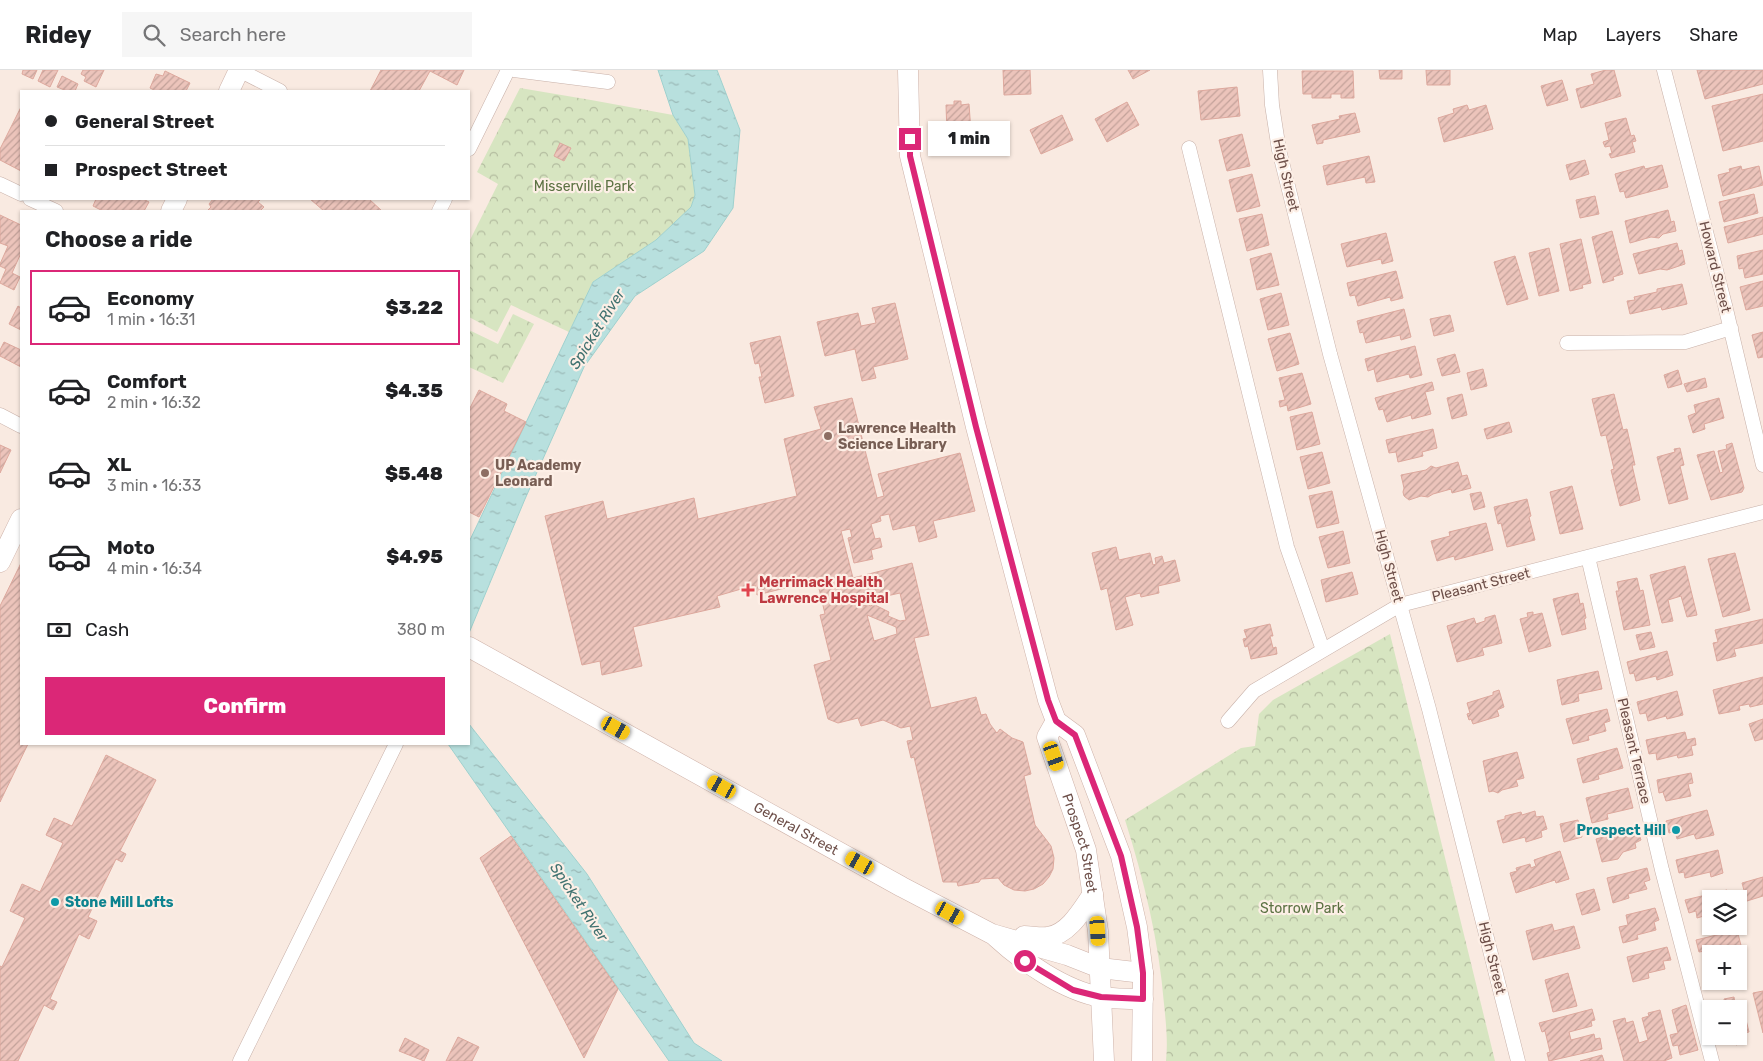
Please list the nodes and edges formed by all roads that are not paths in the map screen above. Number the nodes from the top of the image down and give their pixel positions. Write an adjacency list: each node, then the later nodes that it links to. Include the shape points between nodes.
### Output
1 (239, 70): 8 (main road); 9 (street)
2 (508, 70): 10 (street)
3 (514, 70): 7 (street)
4 (908, 70): 28 (main road, via 910,156 976,427)
5 (1270, 70): 25 (street, High Street, via 1279,150 1330,354)
6 (1664, 70): 16 (street, Howard Street)
7 (608, 82)
8 (229, 90)
9 (278, 90)
10 (470, 147)
11 (1189, 148): 27 (street, via 1287,547)
12 (0, 184): 13 (street)
13 (20, 194)
14 (32, 200): 15 (street)
15 (54, 210)
16 (1731, 328): 17 (street, via 1684,342); 20 (street, Howard Street)
17 (1567, 343)
18 (0, 415): 19 (street)
19 (20, 425)
20 (1763, 466)
21 (1763, 512): 23 (street, Pleasant Street)
22 (20, 521): 24 (main road)
23 (1588, 557): 25 (street, Pleasant Street); 41 (street, Pleasant Terrace, via 1662,870)
24 (0, 562)
25 (1400, 605): 27 (street, Pleasant Street); 40 (street, High Street)
26 (475, 650): 32 (main road, General Street)
27 (1323, 650): 29 (street, Pleasant Street, via 1254,691)
28 (1056, 721): 31 (main road, Prospect Street, via 1047,737 1086,850); 34 (main road, via 1075,735 1121,856 1137,927)
29 (1228, 721)
30 (396, 745): 37 (street)
31 (1093, 894): 32 (main road, via 1070,925 1048,937); 33 (main road, Prospect Street)
32 (992, 934): 33 (main road, General Street); 35 (main road, General Street, via 1016,956 1073,990)
33 (1100, 968): 34 (main road, General Street); 35 (main road, Prospect Street)
34 (1143, 973): 36 (main road)
35 (1101, 997): 36 (main road, General Street); 38 (main road, Prospect Street)
36 (1143, 999): 39 (main road)
37 (240, 1061)
38 (1104, 1061)
39 (1142, 1061)
40 (1518, 1061)
41 (1712, 1061)

